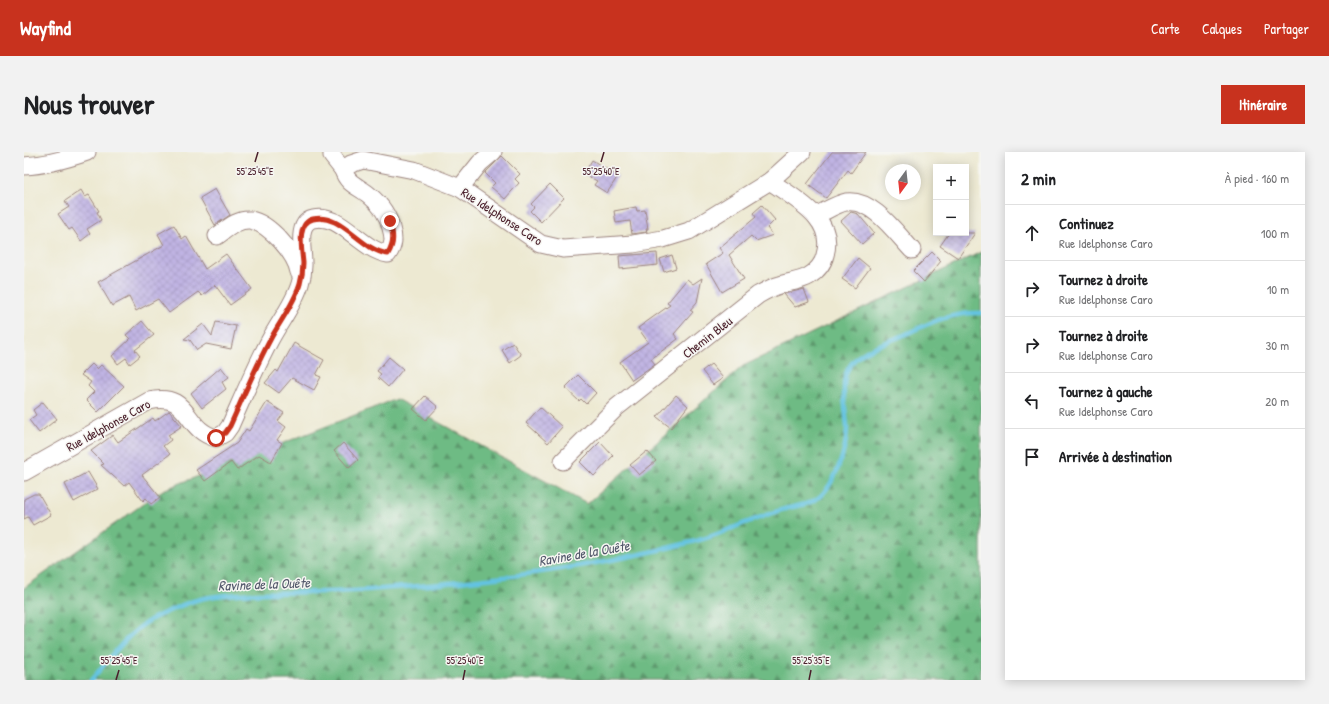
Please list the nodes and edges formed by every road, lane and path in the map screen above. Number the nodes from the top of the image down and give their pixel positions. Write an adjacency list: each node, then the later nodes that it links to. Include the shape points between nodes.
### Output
1 (87, 152): 5 (street, via 65,160)
2 (332, 152): 6 (street, via 332,156)
3 (493, 152): 8 (street, via 480,163)
4 (802, 152): 7 (street, Rue Idelphonse Caro)
5 (24, 166)
6 (343, 170): 8 (street, Rue Idelphonse Caro, via 363,160 414,170); 12 (street, Rue Idelphonse Caro, via 353,185 380,205 390,221 394,236 393,246 388,254 379,253 338,224 326,218 312,219 305,224 300,242 303,264)
7 (770, 180): 8 (street, Rue Idelphonse Caro, via 689,230 662,239 633,244 563,249 542,244); 9 (street, Chemin Bleu)
8 (460, 188)
9 (817, 215): 11 (street, via 846,202 862,203 873,210); 13 (street, Chemin Bleu, via 824,226 827,249 817,270 808,277 778,285 758,295 617,407)
10 (217, 236): 12 (street, via 241,221 250,220 260,224 274,232 293,256)
11 (912, 250)
12 (301, 282): 14 (street, Rue Idelphonse Caro, via 295,299 254,370 225,433 216,438 208,436 199,430 178,404 162,398 149,401)
13 (563, 461)
14 (24, 472)

